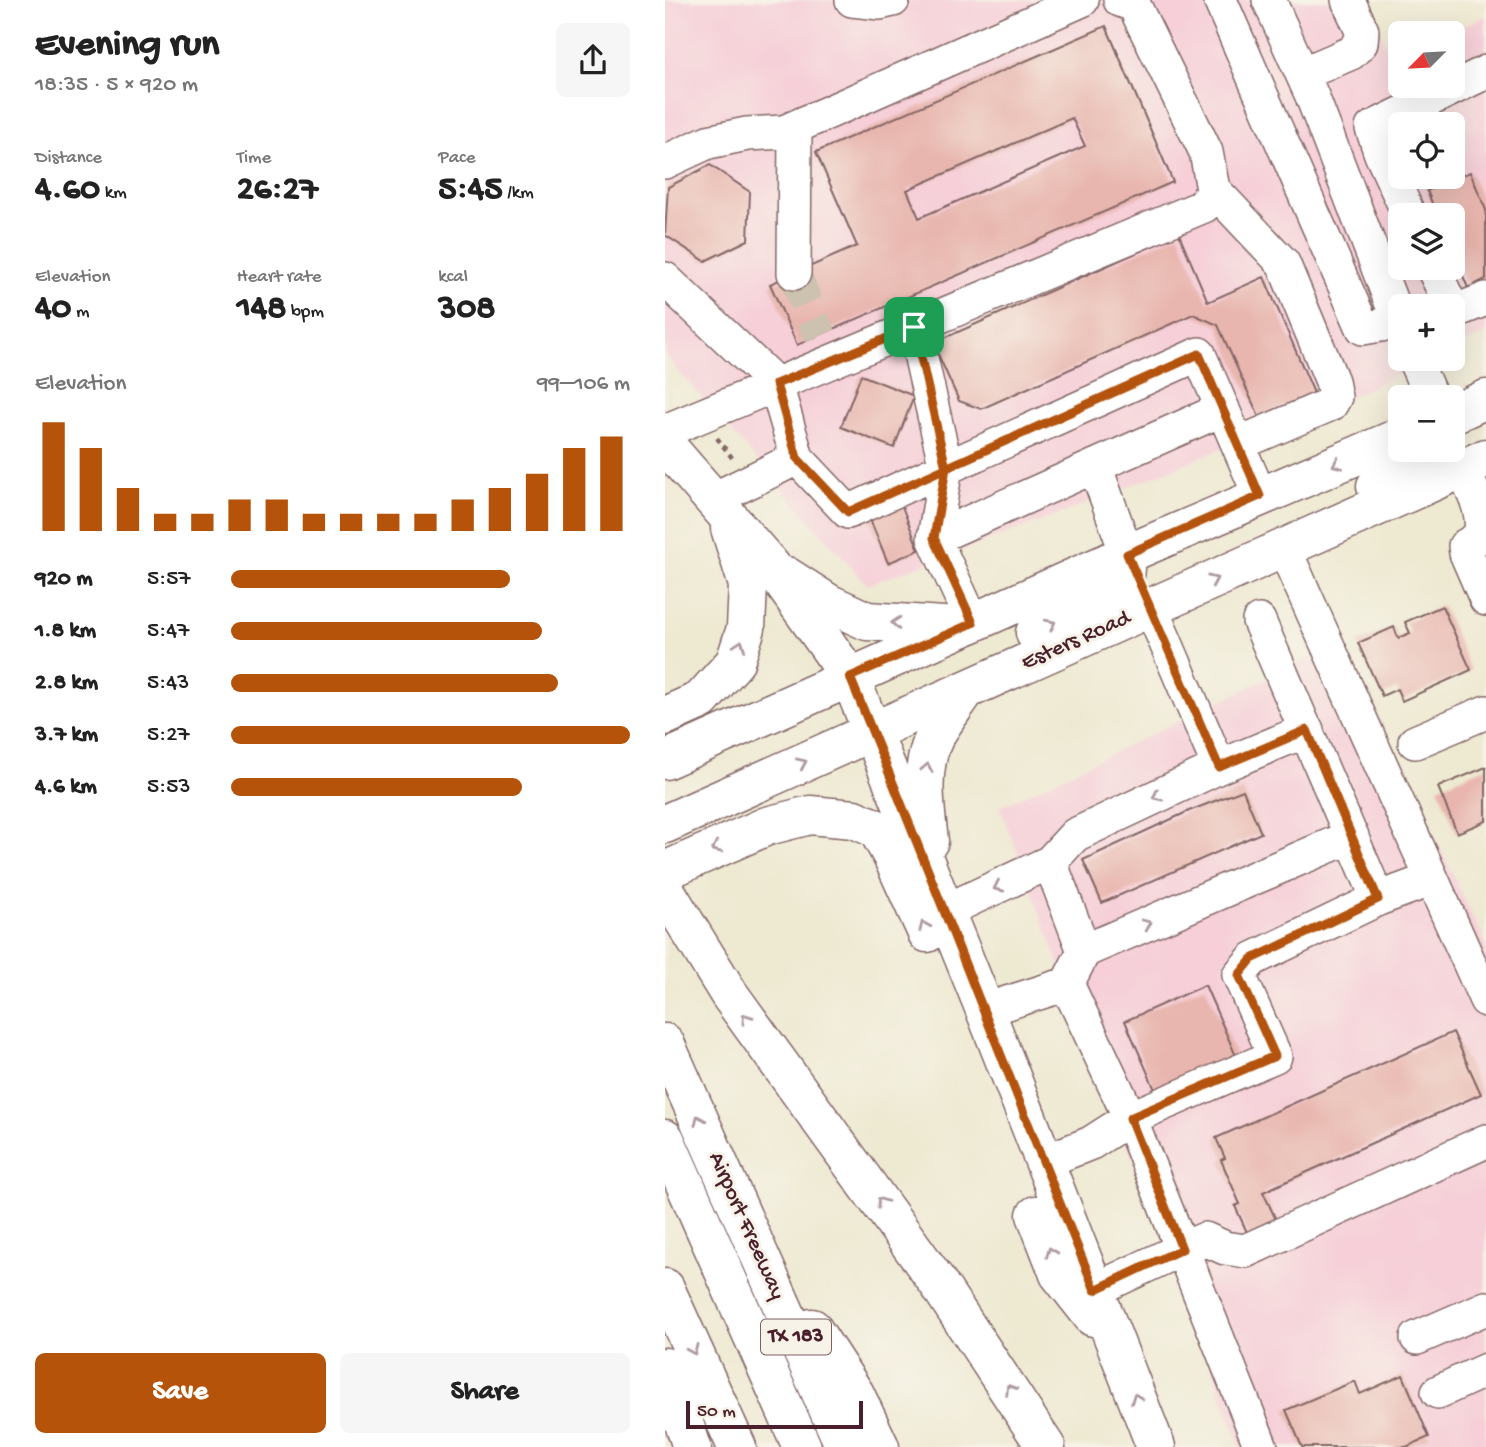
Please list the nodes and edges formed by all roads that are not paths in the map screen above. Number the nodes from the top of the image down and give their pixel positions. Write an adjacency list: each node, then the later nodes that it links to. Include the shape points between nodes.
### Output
1 (852, 0): 2 (lane)
2 (893, 0)
3 (1082, 0): 10 (lane)
4 (1120, 0): 14 (lane, via 1133,5 1156,48 1206,152)
5 (1220, 0): 21 (lane, via 1363,328)
6 (1269, 0): 8 (lane)
7 (1348, 0): 8 (lane, via 1362,31 1361,43 1351,53)
8 (1302, 74): 12 (lane)
9 (1483, 83): 11 (lane)
10 (795, 127): 13 (lane, via 708,142); 16 (lane)
11 (1372, 128): 12 (lane, via 1344,132); 15 (lane)
12 (1329, 141): 18 (lane)
13 (665, 162)
14 (1213, 189): 22 (lane, via 1204,206); 30 (lane, via 1283,263 1335,397 1331,404)
15 (1403, 203)
16 (794, 274)
17 (665, 279): 23 (lane)
18 (1388, 294)
19 (1486, 299): 20 (lane)
20 (1465, 306)
21 (1388, 325)
22 (914, 327): 23 (lane, via 819,351); 35 (lane)
23 (776, 384): 27 (lane); 31 (lane)
24 (1486, 400): 26 (main road)
25 (1223, 409): 30 (lane); 34 (lane); 35 (lane, via 1199,354)
26 (1465, 409)
27 (665, 431)
28 (1388, 442): 36 (main road, one-way to 36)
29 (665, 444): 37 (main road)
30 (1238, 444): 36 (lane)
31 (797, 458): 35 (lane, via 848,512); 37 (lane)
32 (1467, 458): 38 (main road, Esters Road); 39 (lane, via 1482,508)
33 (1416, 462): 38 (main road, via 1355,500)
34 (1095, 466): 40 (lane); 42 (lane)
35 (946, 468): 40 (lane)
36 (1260, 496): 42 (main road)
37 (719, 505): 43 (main road); 51 (main road, one-way to 37, via 701,700 734,662 746,628 748,585)
38 (1321, 532): 41 (main road, Esters Road)
39 (1483, 534): 44 (lane, via 1465,547 1465,553)
40 (934, 538): 47 (lane)
41 (1284, 548): 45 (main road, Esters Road, one-way to 41); 61 (lane)
42 (1127, 554): 45 (main road); 47 (main road); 49 (main road, one-way to 42, via 1001,649 1120,587)
43 (771, 566): 47 (main road, one-way to 43, via 867,621 828,603); 48 (main road)
44 (1486, 599)
45 (1151, 607): 49 (main road, Esters Road); 56 (lane)
46 (1259, 621): 52 (lane)
47 (969, 625): 48 (main road)
48 (850, 677): 53 (main road); 55 (main road)
49 (977, 685): 53 (main road, Esters Road); 63 (main road, one-way to 49, via 925,811 925,777 934,738)
50 (1486, 712): 54 (lane)
51 (665, 716)
52 (1307, 730): 56 (lane); 58 (lane)
53 (873, 732): 57 (main road, Esters Road, one-way to 53); 63 (main road)
54 (1415, 742)
55 (665, 760)
56 (1219, 767): 59 (lane, one-way to 59, via 1075,835)
57 (665, 824)
58 (1352, 836): 64 (lane); 65 (lane, one-way to 58)
59 (1050, 862): 63 (lane, one-way to 63); 65 (lane)
60 (665, 871): 81 (main road, one-way to 60, via 1059,1274 930,940 877,829 854,820 810,815 767,826)
61 (1432, 879): 64 (lane); 67 (lane)
62 (665, 890): 91 (main road, one-way to 62, via 923,1262 729,994)
63 (940, 898): 68 (main road)
64 (1378, 899): 70 (lane, via 1252,959 1239,975 1275,1056)
65 (1084, 951): 66 (lane)
66 (1067, 984): 68 (lane); 70 (lane)
67 (1486, 1000)
68 (985, 1010): 73 (main road)
69 (665, 1043): 75 (main road, Airport Freeway / TX 183, one-way to 69)
70 (1130, 1118): 73 (lane, via 1091,1143); 76 (lane)
71 (665, 1139): 88 (main road)
72 (1486, 1141): 76 (lane, via 1245,1251 1205,1239)
73 (1043, 1162): 78 (main road)
74 (665, 1193): 87 (main road)
75 (746, 1227): 89 (main road, Airport Freeway / TX 183); 90 (main road, via 855,1394)
76 (1182, 1249): 78 (lane); 93 (lane)
77 (665, 1288): 86 (main road, one-way to 86)
78 (1095, 1290): 81 (main road)
79 (1486, 1308): 80 (lane)
80 (1417, 1338)
81 (1117, 1348): 92 (main road, one-way to 81)
82 (665, 1367): 85 (main road)
83 (1486, 1370): 84 (lane)
84 (1438, 1392)
85 (692, 1447)
86 (737, 1447)
87 (777, 1447)
88 (802, 1447)
89 (845, 1447)
90 (880, 1447)
91 (1046, 1447)
92 (1156, 1447)
93 (1261, 1447)

